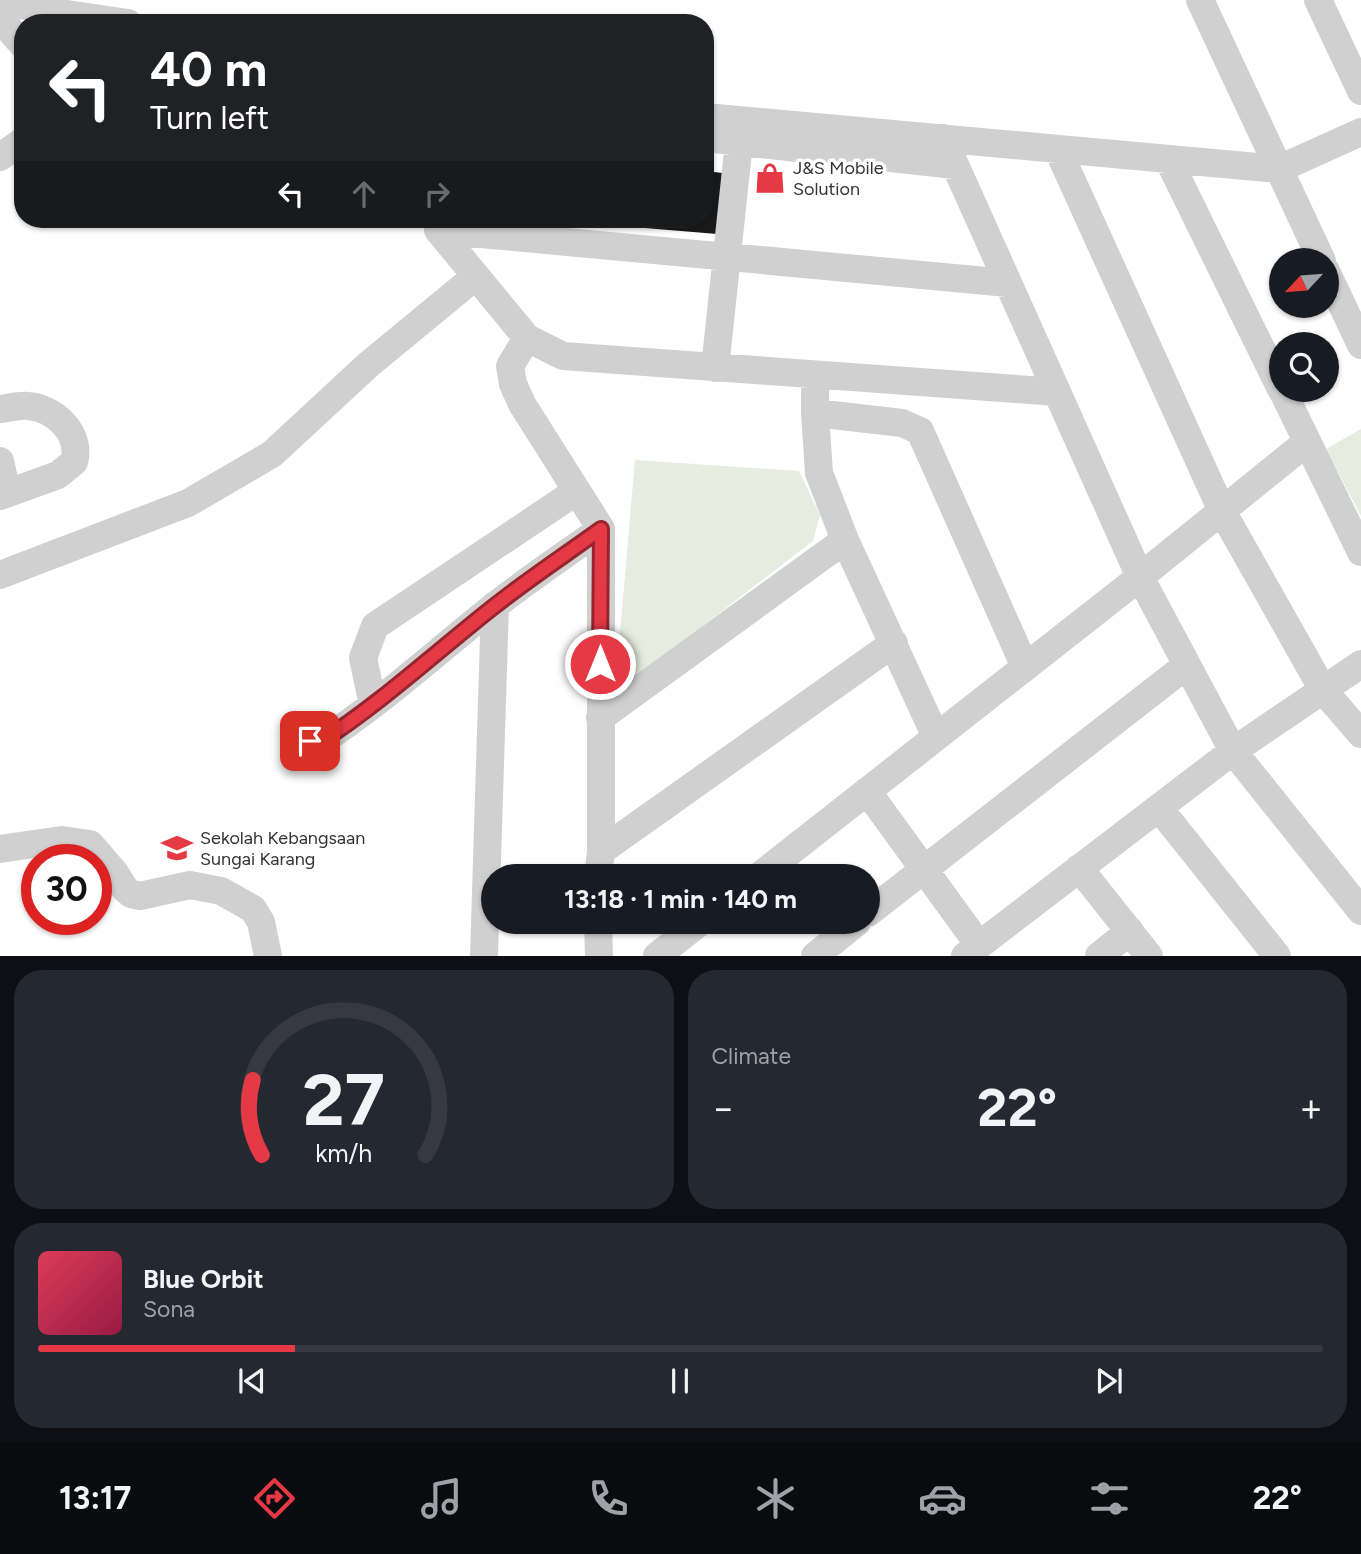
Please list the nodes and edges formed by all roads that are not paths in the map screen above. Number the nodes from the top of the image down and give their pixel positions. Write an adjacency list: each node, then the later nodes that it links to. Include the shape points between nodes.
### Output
1 (1, 0): 5 (street)
2 (1200, 0): 16 (street)
3 (1318, 0): 7 (street)
4 (0, 11): 6 (street)
5 (67, 14)
6 (14, 35)
7 (1361, 91)
8 (714, 118): 10 (street)
9 (1361, 132): 16 (street)
10 (943, 138): 13 (street); 15 (street)
11 (714, 139): 12 (street)
12 (739, 142): 15 (street); 20 (street)
13 (1058, 150): 14 (street); 37 (street)
14 (1168, 159): 16 (street); 26 (street)
15 (955, 165): 22 (street)
16 (1279, 169): 19 (street)
17 (441, 228): 21 (street)
18 (473, 228): 20 (street)
19 (1316, 248)
20 (726, 257): 22 (street); 27 (street)
21 (476, 276): 24 (street); 41 (street, via 271,454 188,503)
22 (1008, 283): 29 (street)
23 (1339, 298): 25 (street)
24 (527, 338): 27 (street, via 564,356); 35 (street, via 510,366 513,384)
25 (1361, 345)
26 (1269, 365)
27 (715, 368): 28 (street)
28 (815, 375): 29 (street); 32 (street)
29 (1057, 392): 42 (street)
30 (1287, 402): 33 (street)
31 (0, 409): 36 (street, via 26,406 52,414 72,434 77,447 74,462 58,475)
32 (815, 413): 39 (street, via 820,473); 47 (street, via 902,423 920,431)
33 (1307, 442): 37 (street); 40 (street)
34 (0, 461): 36 (street)
35 (577, 491): 38 (street); 49 (street, via 375,626 363,658)
36 (4, 494)
37 (1222, 511): 42 (street); 48 (street)
38 (601, 529): 43 (street); 50 (street)
39 (845, 540): 44 (street); 50 (street)
40 (1361, 551)
41 (0, 575)
42 (1140, 577): 46 (street); 47 (street)
43 (495, 605): 49 (street); 58 (street)
44 (894, 643): 53 (street); 59 (street)
45 (1361, 664): 48 (street)
46 (1187, 665): 54 (street); 62 (street)
47 (1025, 667): 53 (street)
48 (1323, 690): 51 (street); 54 (street)
49 (373, 705): 52 (street, via 319,743)
50 (600, 718): 59 (street)
51 (1361, 734)
52 (304, 736)
53 (936, 737): 55 (street)
54 (1233, 751): 56 (street); 64 (street)
55 (867, 791): 60 (street); 62 (street)
56 (1158, 808): 61 (street); 78 (street)
57 (0, 849): 71 (street, via 62,840 90,844 131,894 190,885 221,891 253,909 261,922)
58 (491, 864)
59 (599, 864)
60 (774, 864)
61 (1079, 868): 65 (street); 70 (street)
62 (924, 869): 63 (street); 70 (street)
63 (880, 904)
64 (1361, 911)
65 (1130, 931): 76 (street); 77 (street)
66 (486, 934): 72 (street)
67 (598, 934): 73 (street)
68 (685, 934): 74 (street)
69 (842, 934): 75 (street)
70 (972, 950)
71 (268, 956)
72 (484, 956)
73 (599, 956)
74 (657, 956)
75 (815, 956)
76 (1099, 956)
77 (1149, 956)
78 (1277, 956)

